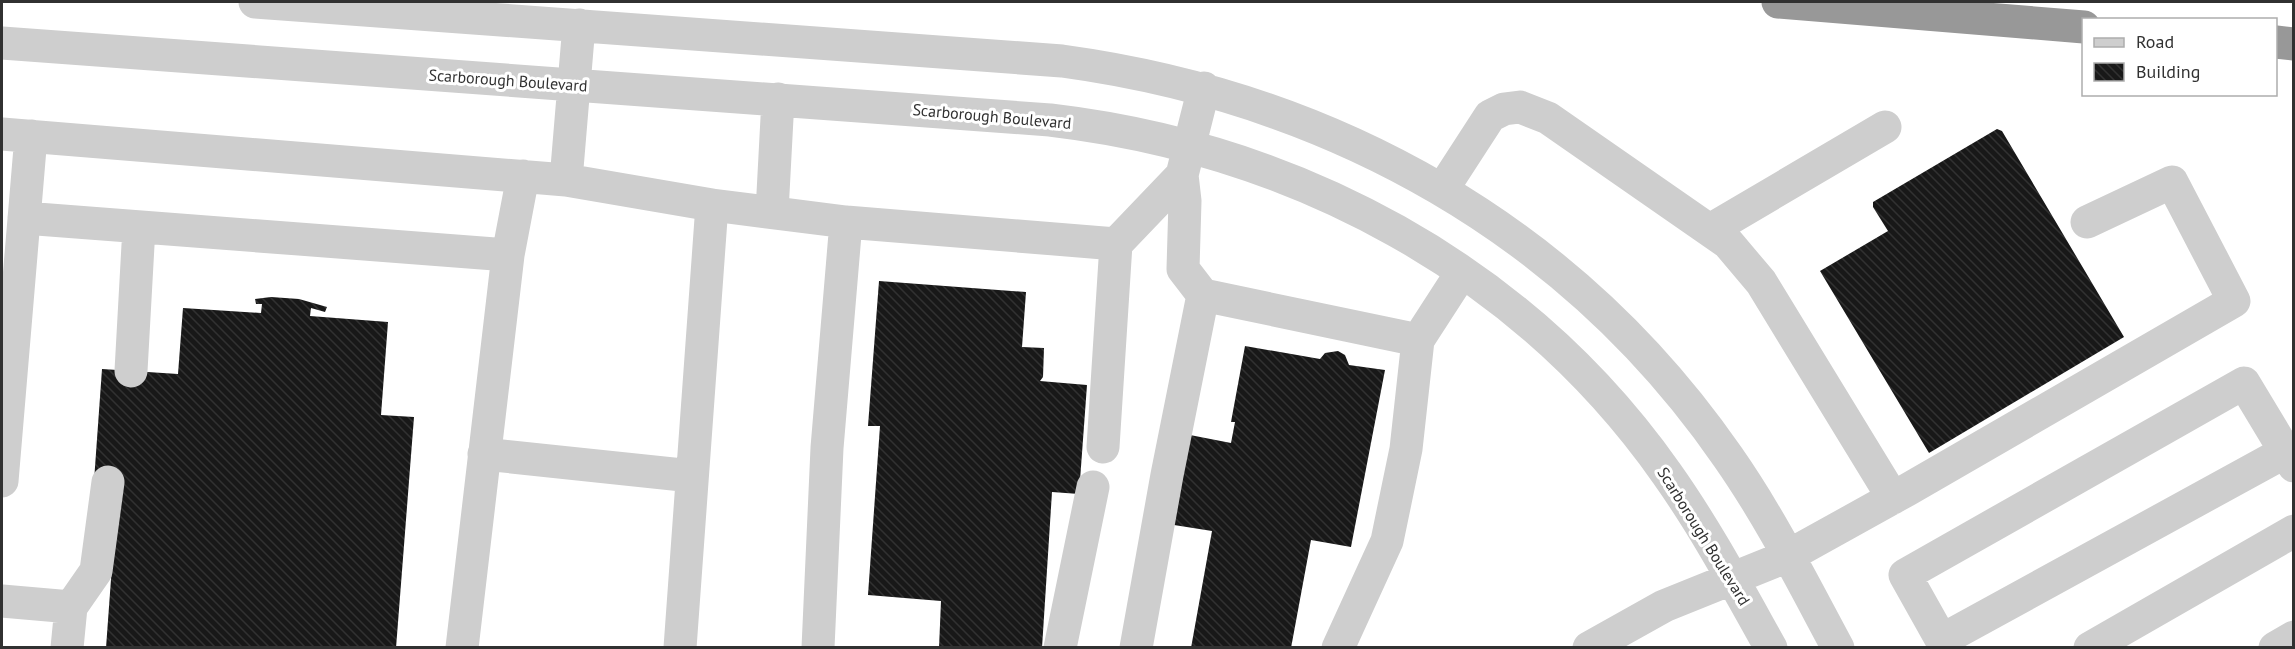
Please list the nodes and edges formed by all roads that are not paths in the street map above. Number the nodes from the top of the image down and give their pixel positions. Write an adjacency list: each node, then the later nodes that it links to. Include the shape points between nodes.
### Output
1 (255, 2): 3 (street)
2 (1778, 2): 4 (highway)
3 (579, 25): 8 (street); 9 (street, via 1062,61)
4 (2082, 27)
5 (2277, 42): 7 (highway)
6 (2, 44): 8 (street, Scarborough Boulevard)
7 (2294, 44)
8 (574, 85): 10 (street, Scarborough Boulevard); 15 (street)
9 (1204, 88): 13 (street); 16 (street, via 1328,132)
10 (778, 99): 13 (street, Scarborough Boulevard, via 1095,125); 18 (street)
11 (1885, 128): 23 (street)
12 (16, 135): 14 (street); 19 (street)
13 (1186, 160): 24 (street); 26 (street, Scarborough Boulevard, via 1278,174 1352,207); 27 (street, via 1183,270)
14 (523, 176): 15 (street); 25 (street)
15 (566, 180): 17 (street)
16 (1442, 189): 23 (street, via 1490,116 1520,107 1548,118); 39 (street, via 1544,259 1636,344 1727,455)
17 (712, 205): 18 (street); 33 (street)
18 (772, 212): 20 (street)
19 (24, 218): 22 (street); 34 (street)
20 (846, 222): 24 (street); 48 (street, via 827,448)
21 (2087, 222): 37 (street, via 2172,182 2234,300)
22 (139, 226): 25 (street); 29 (street)
23 (1710, 230): 37 (street, via 1728,243 1761,282)
24 (1116, 244): 30 (street)
25 (508, 255): 31 (street)
26 (1462, 272): 28 (street); 40 (street, Scarborough Boulevard, via 1571,361 1626,420 1684,499)
27 (1203, 295): 28 (street); 50 (street)
28 (1419, 340): 51 (street, via 1406,448 1387,541)
29 (131, 371)
30 (1103, 447)
31 (484, 454): 33 (street); 46 (street)
32 (2289, 459): 44 (street); 44 (street, via 2244,383 1905,575)
33 (692, 476): 47 (street)
34 (2, 481)
35 (108, 482): 42 (street, via 96,572)
36 (1093, 487): 49 (street)
37 (1893, 498): 39 (street)
38 (2294, 531): 55 (street)
39 (1788, 556): 40 (street); 54 (street)
40 (1732, 579): 52 (street, via 1664,606); 53 (street, Scarborough Boulevard)
41 (2, 601): 42 (street)
42 (71, 607): 45 (street)
43 (2294, 637): 56 (street)
44 (1944, 644)
45 (67, 648)
46 (462, 648)
47 (680, 648)
48 (818, 648)
49 (1060, 648)
50 (1136, 648)
51 (1338, 648)
52 (1589, 648)
53 (1771, 648)
54 (1838, 648)
55 (2090, 648)
56 (2275, 648)

